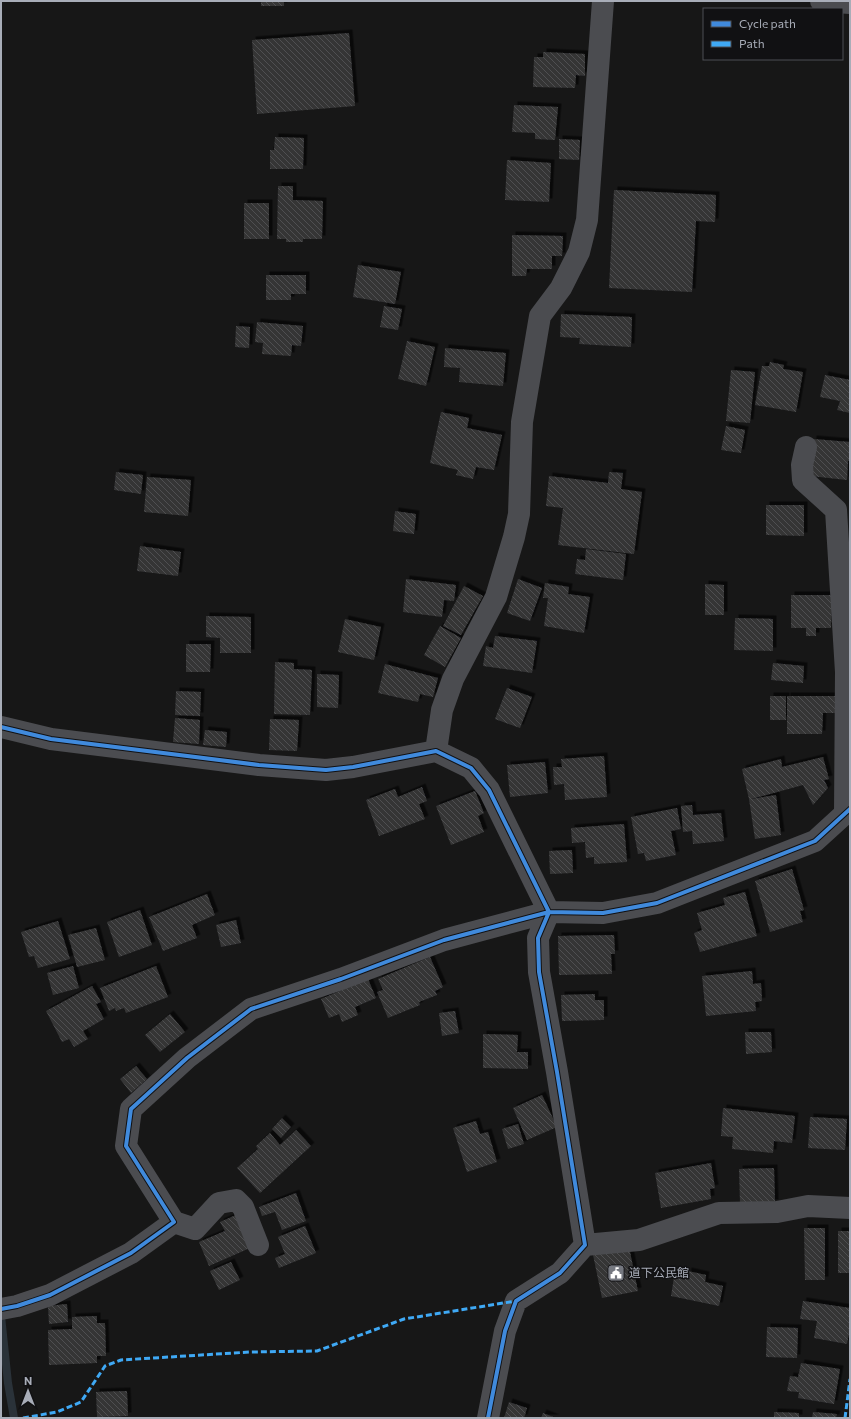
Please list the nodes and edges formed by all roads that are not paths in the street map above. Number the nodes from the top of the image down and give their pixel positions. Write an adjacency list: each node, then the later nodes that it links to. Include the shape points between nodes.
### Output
1 (603, 1): 6 (street, via 587,220 579,252 561,288 540,316 522,422 519,514 514,537 496,597 453,679 442,710)
2 (821, 1): 3 (street)
3 (850, 3)
4 (806, 447): 7 (street, via 802,465 803,480 836,510 846,672)
5 (1, 727): 6 (street, via 51,739 259,765 326,770)
6 (436, 751): 8 (street, via 471,768 489,790)
7 (847, 812): 8 (street, via 815,841 657,903 603,913)
8 (549, 912): 10 (street, via 444,940 341,979 251,1009 187,1058 131,1109 126,1146); 12 (street, via 538,938 539,972)
9 (850, 1208): 12 (street, via 808,1206 777,1212 719,1213 639,1240)
10 (174, 1222): 11 (street, via 195,1229 218,1203 236,1200 243,1207); 13 (street, via 131,1253 50,1295)
11 (258, 1244)
12 (586, 1244): 14 (street, via 560,1273 516,1301 505,1332)
13 (9, 1307)
14 (488, 1418)

